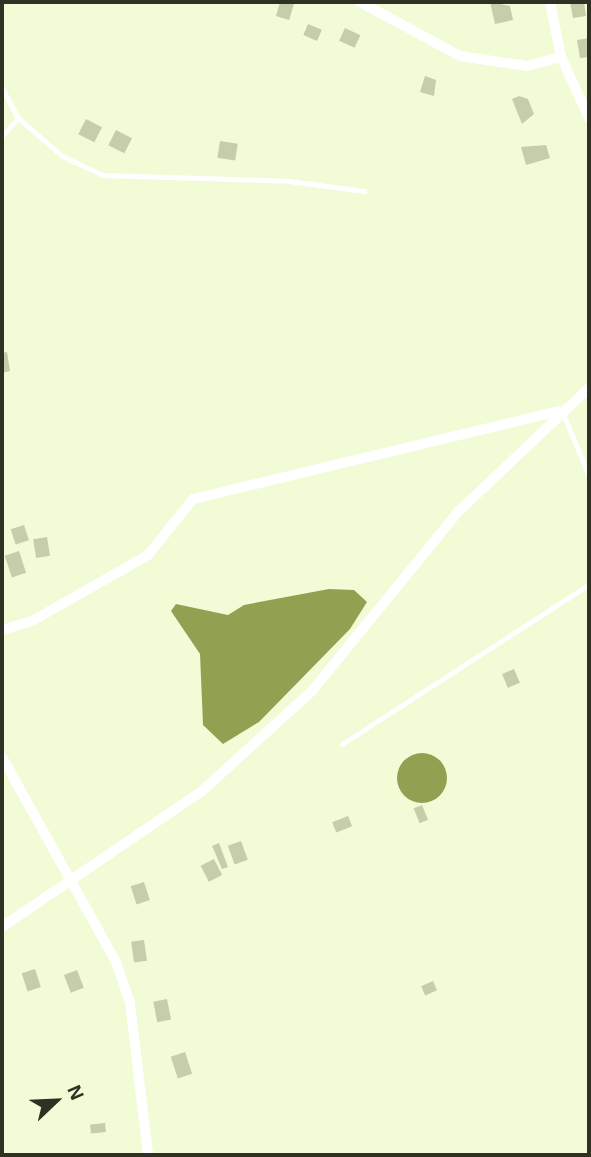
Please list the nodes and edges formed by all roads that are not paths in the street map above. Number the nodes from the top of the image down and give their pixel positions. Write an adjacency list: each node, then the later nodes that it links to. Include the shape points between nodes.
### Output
1 (360, 2): 3 (street, via 460,57 527,66)
2 (550, 2): 3 (street)
3 (562, 57): 6 (street)
4 (2, 88): 5 (lane)
5 (18, 118): 7 (lane); 8 (lane, via 62,156 103,175 289,180)
6 (589, 118)
7 (2, 136)
8 (364, 191)
9 (589, 388): 10 (street)
10 (562, 411): 11 (lane); 13 (street, via 193,499 148,555 32,621); 16 (street, via 458,511 312,691 202,791)
11 (589, 476)
12 (589, 584): 14 (lane)
13 (2, 630)
14 (342, 744)
15 (2, 757): 16 (street)
16 (71, 877): 17 (street); 18 (street, via 116,962 130,1003)
17 (2, 927)
18 (148, 1155)

